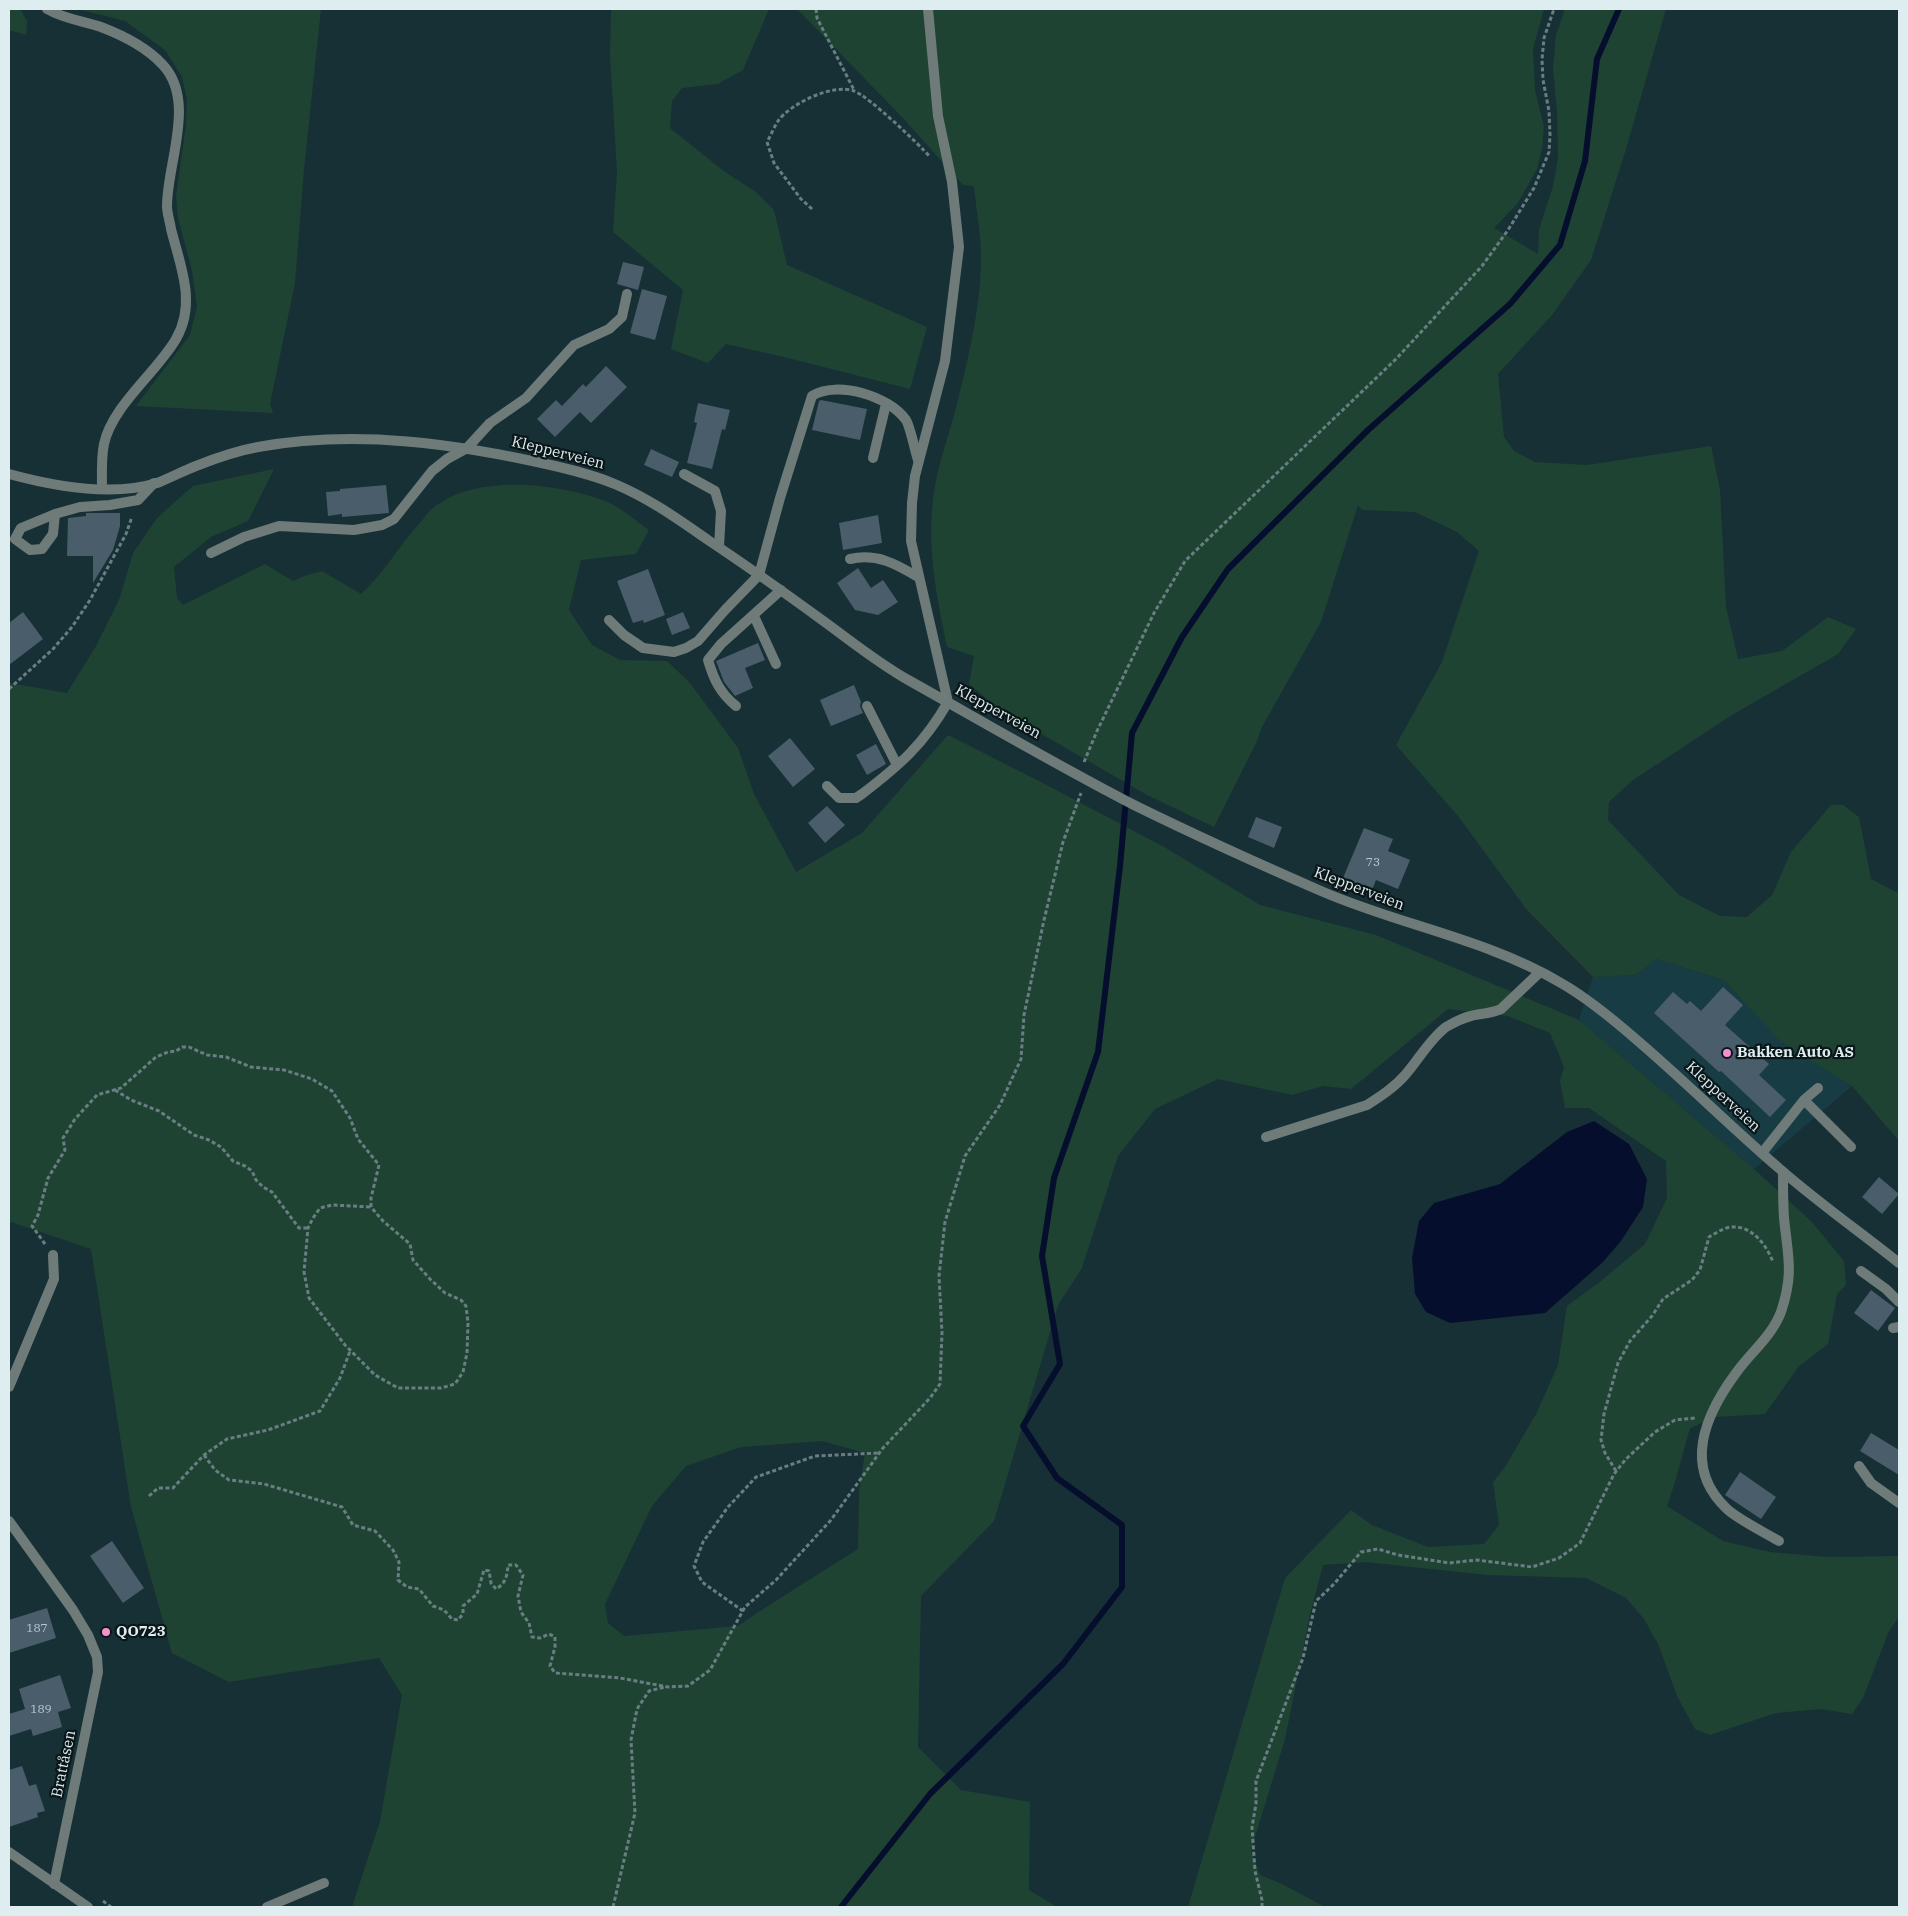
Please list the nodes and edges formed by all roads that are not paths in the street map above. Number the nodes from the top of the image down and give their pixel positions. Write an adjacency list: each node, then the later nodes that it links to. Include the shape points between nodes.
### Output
1 (47, 9): 11 (street, via 100,27 149,53 163,65 172,80 179,107 167,208 186,286 185,315 176,339 112,422 102,457)
2 (928, 9): 7 (street, via 938,116 952,182 959,247 945,360)
3 (628, 294): 5 (street, via 622,317 609,329 574,345 526,398 490,423)
4 (886, 404): 6 (street); 7 (street, via 907,420); 16 (street, via 847,390 820,390 812,396)
5 (467, 448): 10 (street, Klepperveien, via 411,441 327,439 227,454); 13 (street, Klepperveien, via 581,472 613,483 662,508); 14 (street, via 432,471 394,519 382,525 354,530 279,526 244,537)
6 (873, 458)
7 (918, 460): 17 (street, via 911,541)
8 (9, 474): 11 (street, Klepperveien, via 44,484)
9 (684, 474): 13 (street, via 715,491 721,511)
10 (154, 483): 11 (street, Klepperveien, via 136,488); 12 (street, via 138,500 80,507)
11 (102, 489)
12 (55, 514)
13 (719, 547): 16 (street, Klepperveien)
14 (211, 553)
15 (850, 559): 17 (street, via 877,557)
16 (760, 575): 18 (street, Klepperveien); 20 (street, via 698,641 674,652 643,648 624,636)
17 (918, 577): 22 (street)
18 (781, 590): 19 (street); 22 (street, Klepperveien, via 864,652)
19 (754, 616): 21 (street); 23 (street, via 721,644 708,660 723,696)
20 (609, 620)
21 (776, 664)
22 (948, 702): 25 (street, via 934,726); 27 (street, Klepperveien, via 1133,804 1231,852 1328,895 1491,949)
23 (736, 706)
24 (868, 706): 25 (street)
25 (897, 765): 26 (street, via 856,798 839,798)
26 (827, 786)
27 (1540, 972): 30 (street, via 1501,1009 1469,1016 1445,1028 1393,1088 1382,1096 1366,1105); 32 (street, Klepperveien, via 1604,1012)
28 (1818, 1088): 29 (street)
29 (1804, 1100): 31 (street); 32 (street)
30 (1266, 1137)
31 (1850, 1147)
32 (1762, 1153): 33 (street, Klepperveien)
33 (1783, 1172): 35 (street, Klepperveien); 42 (street, via 1789,1285 1770,1334 1736,1373 1708,1420 1702,1439 1702,1464 1708,1487 1728,1510)
34 (53, 1255): 38 (street, via 54,1279)
35 (1899, 1263)
36 (1861, 1271): 37 (street)
37 (1899, 1302)
38 (9, 1387)
39 (1859, 1466): 40 (street, via 1871,1484)
40 (1899, 1503)
41 (9, 1521): 45 (street, Brattåsen, via 88,1635 98,1672)
42 (1779, 1541)
43 (9, 1852): 45 (street)
44 (324, 1882): 47 (street)
45 (54, 1884): 46 (street)
46 (88, 1907)
47 (267, 1907)

